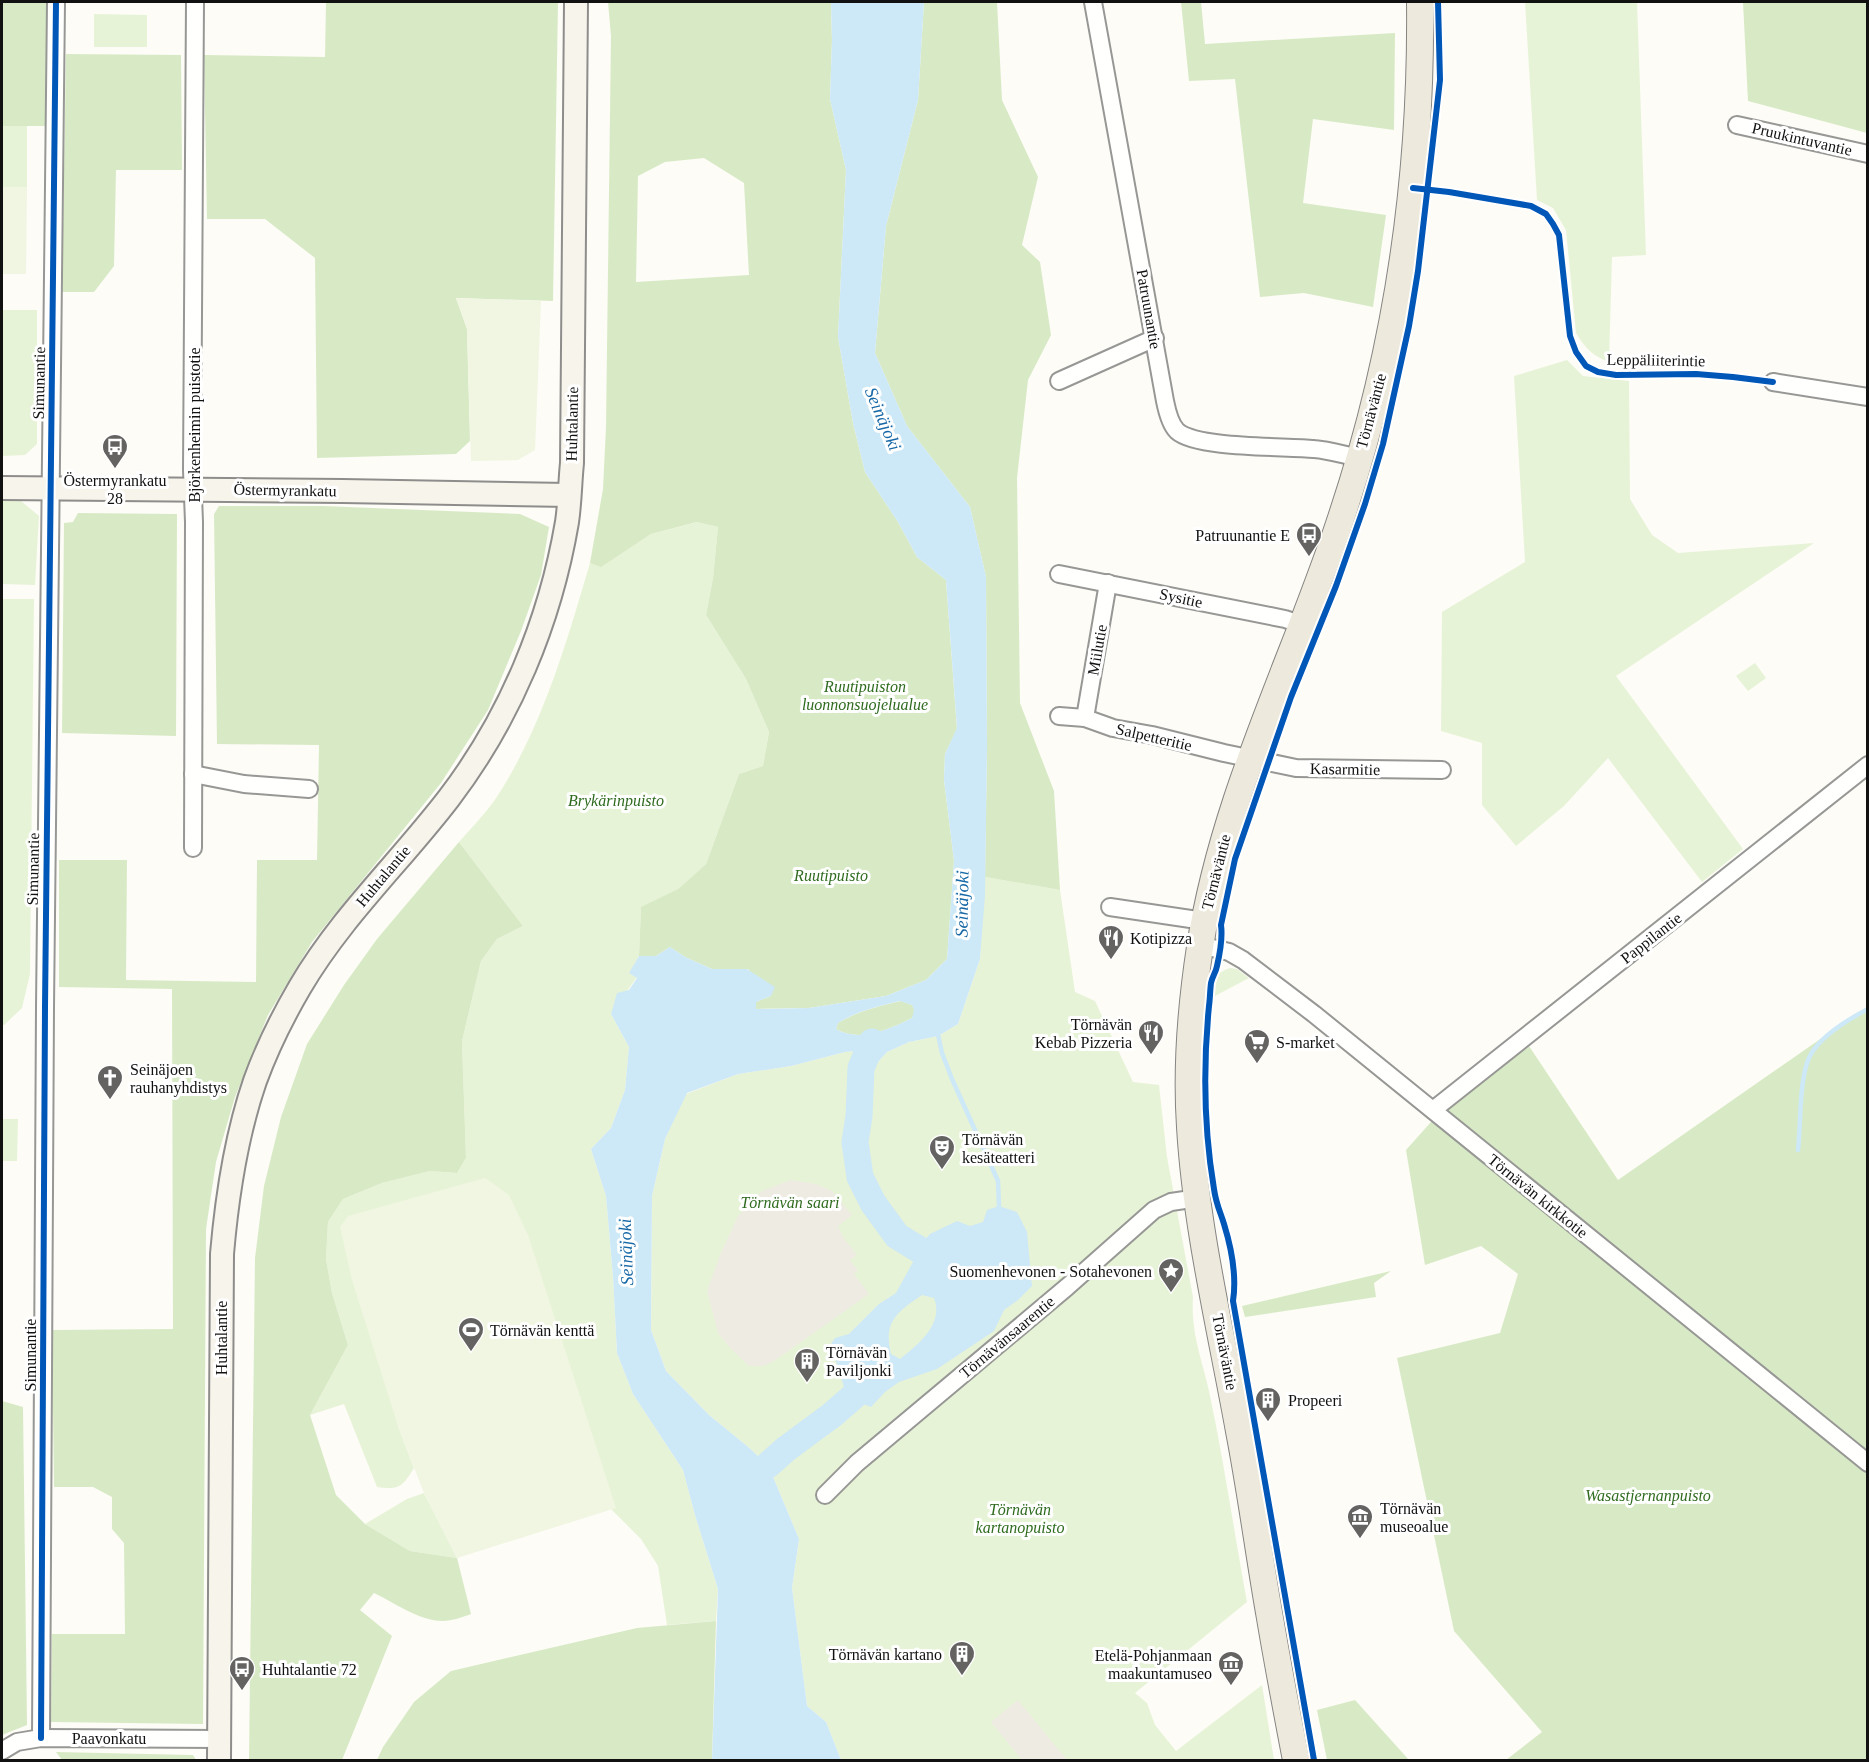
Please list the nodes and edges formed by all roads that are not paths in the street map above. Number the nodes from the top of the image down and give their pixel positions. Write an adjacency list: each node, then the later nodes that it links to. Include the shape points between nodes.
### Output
1 (56, 2): 14 (street, Simunantie)
2 (195, 2): 15 (street, Björkenheimin puistotie)
3 (576, 2): 16 (main road, Huhtalantie)
4 (1093, 2): 8 (street, Patruunantie)
5 (1420, 2): 12 (main road, Törnäväntie, via 1418,131 1410,216 1381,376)
6 (1737, 125): 7 (street, Pruukintuvantie)
7 (1868, 154)
8 (1155, 338): 9 (street); 12 (street, Patruunantie, via 1167,413 1175,430 1188,438 1316,449)
9 (1059, 381)
10 (1773, 382): 11 (street)
11 (1868, 397)
12 (1359, 458): 19 (main road, Törnäväntie)
13 (2, 488): 14 (main road, Östermyrankatu)
14 (52, 489): 15 (main road, Östermyrankatu); 34 (street, Simunantie)
15 (193, 489): 16 (main road, Östermyrankatu); 25 (street, Björkenheimin puistotie)
16 (569, 495): 35 (main road, Huhtalantie, via 557,569 540,628 501,718 448,799 328,945 276,1032 255,1081 236,1152 222,1254)
17 (1059, 574): 18 (street, Sysitie)
18 (1108, 583): 19 (street, Sysitie); 21 (street, Miilutie)
19 (1303, 625): 22 (main road, Törnäväntie)
20 (1059, 716): 21 (street, Salpetteritie)
21 (1085, 718): 22 (street, Salpetteritie)
22 (1250, 759): 24 (street, Kasarmitie, via 1296,768); 29 (main road, Törnäväntie, via 1221,850)
23 (1868, 765): 30 (street, Pappilantie)
24 (1442, 770)
25 (193, 774): 26 (street, via 244,784); 27 (street, Björkenheimin puistotie)
26 (309, 789)
27 (193, 848)
28 (1110, 907): 29 (street, Törnävän kirkkotie)
29 (1202, 933): 30 (street, Törnävän kirkkotie, via 1314,1014); 31 (main road, Törnäväntie, via 1189,1078)
30 (1433, 1110): 32 (street, Törnävän kirkkotie)
31 (1198, 1198): 33 (street, Törnävänsaarentie, via 1171,1202 1154,1210 857,1463); 37 (main road, Törnäväntie)
32 (1868, 1463)
33 (825, 1495)
34 (41, 1738): 35 (street, Paavonkatu); 36 (street, Paavonkatu, via 17,1742)
35 (219, 1750)
36 (2, 1751)
37 (1296, 1761)

